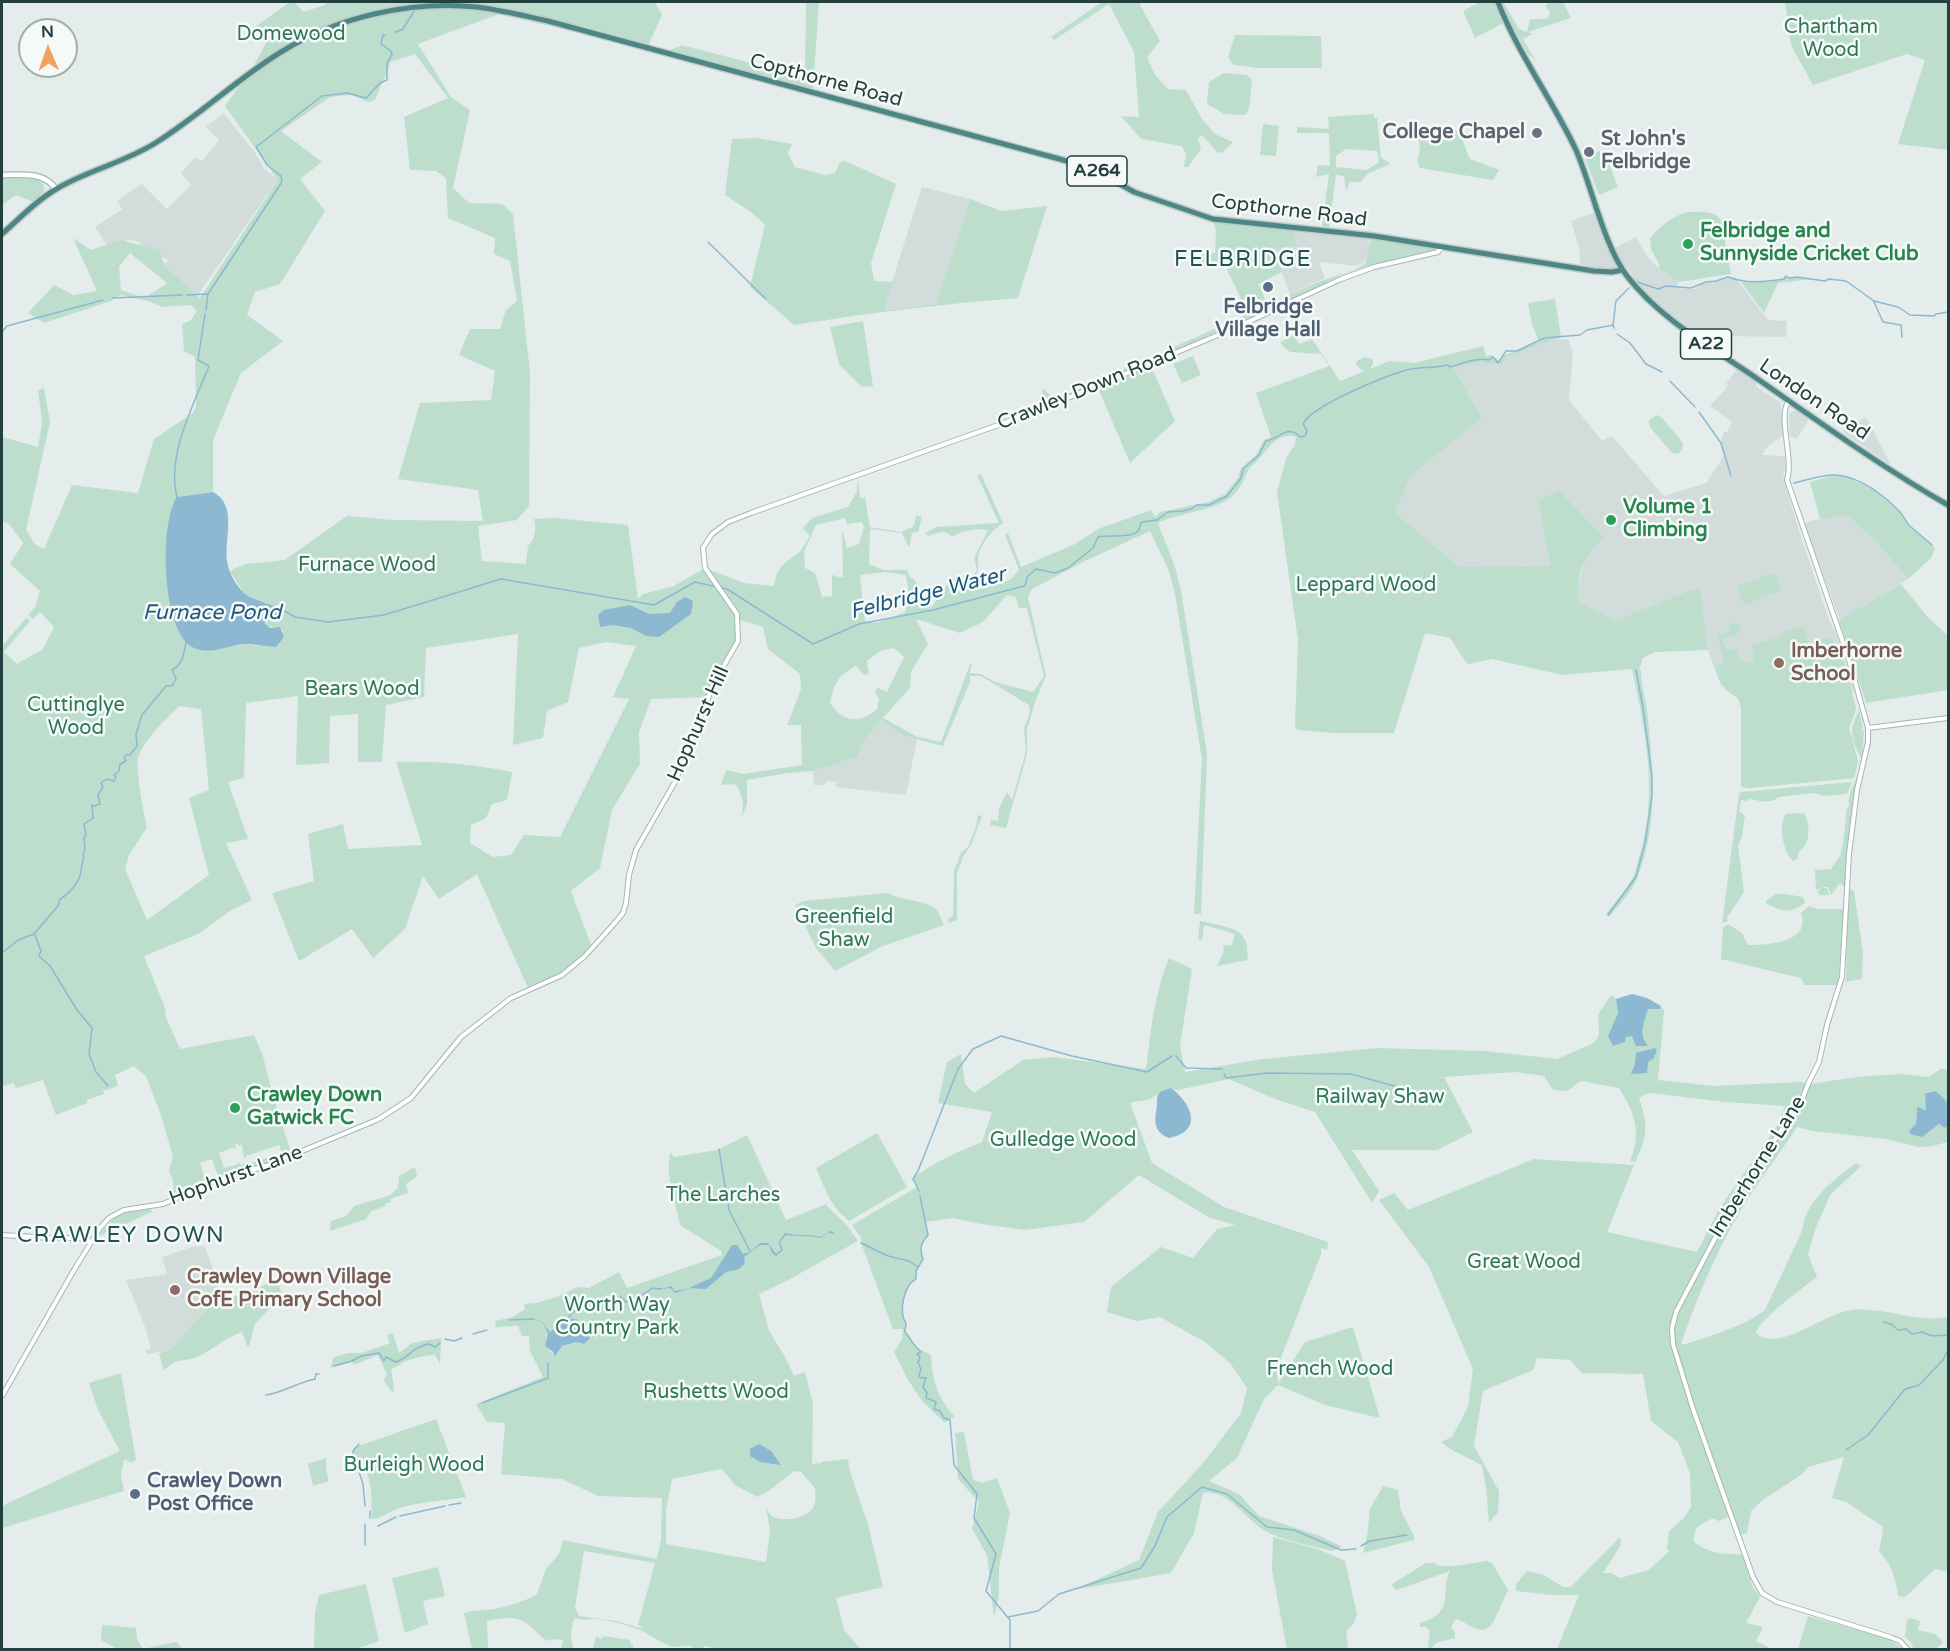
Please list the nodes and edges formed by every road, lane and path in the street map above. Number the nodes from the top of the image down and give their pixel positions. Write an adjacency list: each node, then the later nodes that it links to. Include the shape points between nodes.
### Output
1 (1498, 2): 6 (highway, London Road / A22, via 1521,54 1575,149)
2 (2, 175): 3 (main road, via 40,176 50,180)
3 (56, 189): 4 (highway, A264); 5 (highway, Copthorne Road / A264, via 155,144 280,52 311,36 362,17 407,8 476,7 548,21 1078,164 1134,192 1206,218 1374,236)
4 (2, 234)
5 (1441, 248): 6 (highway, Copthorne Road / A264, via 1603,272); 9 (street, Crawley Down Road, via 1341,279 1012,422)
6 (1623, 270): 7 (highway, London Road / A22, via 1654,307)
7 (1789, 401): 8 (highway, London Road / A22); 11 (street, Imberhorne Lane, via 1783,412 1789,458 1787,480 1849,660)
8 (1948, 505)
9 (728, 522): 12 (street, Hophurst Hill, via 712,534 703,548 705,568 737,614 738,641 714,684 675,782 636,850)
10 (1948, 718): 11 (street)
11 (1868, 728): 16 (street, Imberhorne Lane, via 1851,836 1842,977 1819,1062 1802,1100 1727,1212 1676,1312 1672,1328 1673,1344 1758,1588 1777,1602 1890,1637)
12 (626, 903): 14 (street, Hophurst Lane, via 613,926 574,965 552,981 511,998 461,1037 411,1098 379,1119 163,1204 124,1210 100,1228)
13 (2, 1235): 14 (street, via 80,1238)
14 (91, 1242): 15 (street, Hophurst Lane)
15 (2, 1396)
16 (1908, 1650)

